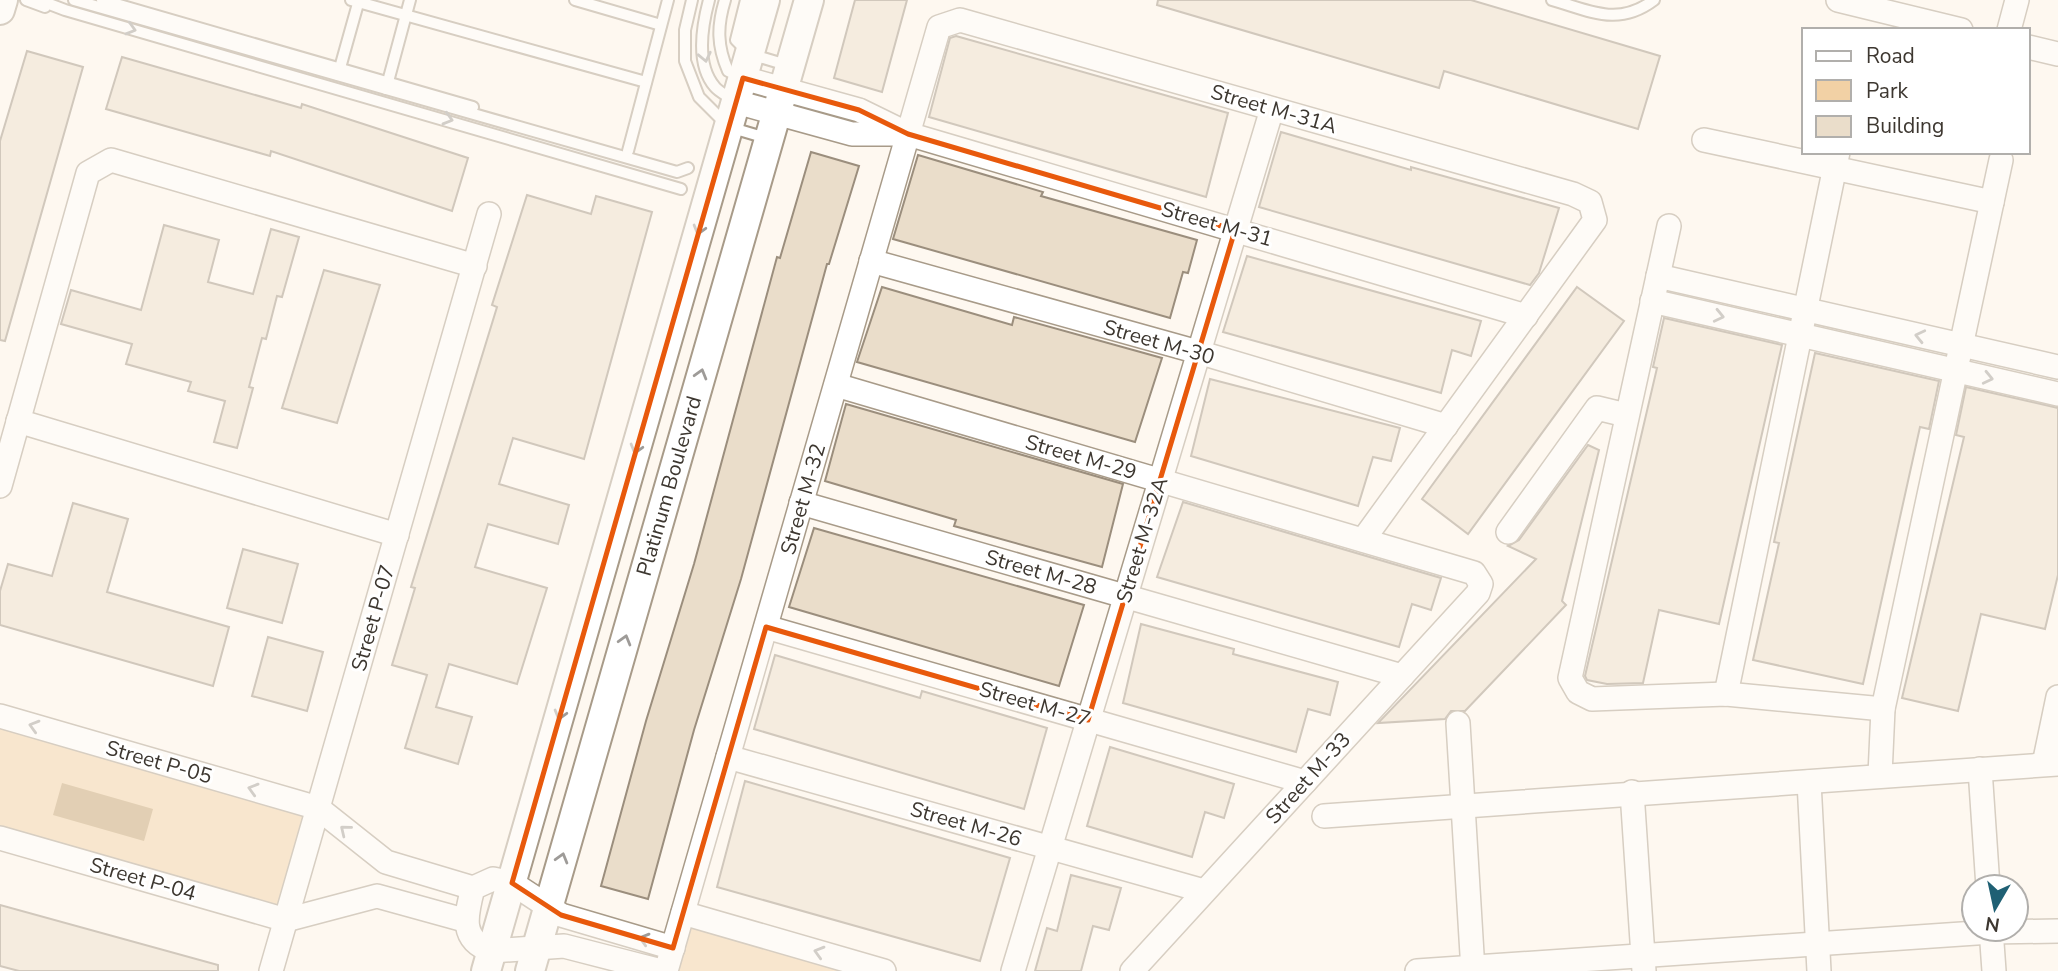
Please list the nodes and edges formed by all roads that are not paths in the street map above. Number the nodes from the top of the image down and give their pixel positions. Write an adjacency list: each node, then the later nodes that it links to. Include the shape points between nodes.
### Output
1 (3, 0): 20 (street)
2 (26, 0): 21 (lane)
3 (39, 0): 21 (lane)
4 (74, 0): 29 (lane)
5 (104, 0): 29 (lane)
6 (410, 0): 22 (lane)
7 (575, 0): 23 (lane)
8 (668, 0): 23 (lane)
9 (692, 0): 32 (lane, via 685,30 685,61 699,97)
10 (709, 0): 32 (lane, one-way to 32, via 701,34 705,61 714,86)
11 (725, 0): 32 (lane, via 717,36 721,56)
12 (746, 0): 32 (lane, via 736,40)
13 (765, 0): 32 (street, Platinum Boulevard)
14 (809, 0): 33 (street, Platinum Boulevard)
15 (1552, 0): 16 (lane, via 1616,18)
16 (1654, 0)
17 (1838, 0): 25 (street)
18 (2017, 0): 26 (street)
19 (356, 1): 22 (lane); 29 (lane)
20 (0, 10)
21 (65, 10): 29 (lane, one-way to 29)
22 (405, 15): 30 (lane); 31 (lane)
23 (661, 25): 30 (lane)
24 (939, 27): 34 (street, Street M-31A, via 960,20); 35 (street, Street M-32)
25 (1953, 28)
26 (2010, 28)
27 (2030, 47): 28 (street)
28 (2058, 54)
29 (338, 77): 31 (lane); 31 (lane)
30 (646, 82): 37 (lane)
31 (385, 90): 37 (lane); 38 (lane); 41 (lane, one-way to 41, via 626,170 636,182 672,193)
32 (739, 90): 33 (street, Street M-31); 33 (lane); 41 (street, Platinum Boulevard)
33 (780, 102): 35 (street, Street M-31, via 852,134); 96 (street, Platinum Boulevard, one-way to 33)
34 (1272, 109): 45 (street, Street M-32A); 51 (street, Street M-31A, via 1590,202 1595,220)
35 (908, 134): 45 (street, Street M-31); 46 (street, Street M-32)
36 (1704, 140): 39 (street)
37 (628, 151): 38 (lane)
38 (647, 160): 41 (lane, via 688,168)
39 (1836, 160): 42 (street); 50 (street)
40 (2001, 160): 42 (street)
41 (699, 190): 92 (street, Platinum Boulevard, one-way to 92)
42 (1992, 202): 53 (street)
43 (489, 214): 47 (street, Street P-07)
44 (1669, 226): 48 (street)
45 (1236, 230): 51 (street, Street M-31); 54 (street, Street M-32A)
46 (871, 261): 54 (street, Street M-30); 57 (street, Street M-32)
47 (475, 265): 60 (street, via 111,160 88,173); 66 (street, Street P-07)
48 (1658, 276): 49 (street); 50 (street)
49 (1652, 301): 52 (street, one-way to 52); 59 (street)
50 (1805, 310): 52 (street); 53 (street, one-way to 50)
51 (1526, 316): 61 (street)
52 (1800, 335): 56 (street); 72 (street)
53 (1961, 345): 55 (street); 56 (street)
54 (1198, 352): 61 (street, Street M-30); 62 (street, Street M-32A)
55 (2058, 367)
56 (1955, 370): 58 (street, one-way to 58); 74 (street)
57 (836, 385): 62 (street, Street M-29); 64 (street, Street M-32)
58 (2058, 394)
59 (1626, 415): 65 (street, via 1597,408); 72 (street, via 1570,678 1578,692 1592,699)
60 (18, 421): 63 (street); 66 (street)
61 (1446, 426): 67 (street)
62 (1160, 481): 67 (street, Street M-29); 69 (street, Street M-32A)
63 (0, 486)
64 (802, 503): 69 (street, Street M-28); 70 (street, Street M-32)
65 (1508, 532)
66 (397, 535): 86 (street, Street P-07)
67 (1363, 540): 68 (street, Street M-29, via 1474,573)
68 (1482, 584): 71 (street, Street M-33)
69 (1125, 596): 71 (street, Street M-28); 76 (street, Street M-32A)
70 (765, 627): 76 (street, Street M-27); 78 (street, Street M-32)
71 (1402, 676): 82 (street, Street M-33)
72 (1726, 694): 74 (street)
73 (2058, 697): 79 (street)
74 (1883, 709): 81 (street)
75 (0, 716): 86 (street, Street P-05, one-way to 75)
76 (1088, 720): 82 (street, Street M-27); 89 (street, Street M-32A)
77 (1458, 723): 85 (street)
78 (728, 757): 89 (street, Street M-26); 97 (street, Street M-32)
79 (2051, 764): 80 (street)
80 (1980, 769): 81 (street); 91 (street)
81 (1880, 775): 83 (street)
82 (1305, 782): 94 (street, Street M-33)
83 (1809, 782): 84 (street); 104 (street)
84 (1632, 792): 85 (street); 108 (street)
85 (1463, 804): 87 (street); 109 (street)
86 (318, 808): 90 (street, one-way to 86); 98 (street, Street P-07)
87 (1324, 816)
88 (0, 838): 98 (street, Street P-04)
89 (1050, 848): 94 (street, Street M-26); 113 (street, Street M-32A)
90 (386, 862): 93 (street); 95 (street)
91 (1987, 873)
92 (512, 883): 93 (street, via 493,879); 96 (street); 107 (street, Platinum Boulevard)
93 (473, 888): 99 (street)
94 (1205, 891): 114 (street, Street M-33)
95 (377, 896): 98 (street); 99 (street)
96 (548, 907): 105 (street, one-way to 96, via 571,919); 106 (street, Platinum Boulevard)
97 (683, 913): 105 (street, Street M-32); 112 (street, one-way to 97)
98 (286, 920): 110 (street, Street P-07)
99 (464, 920): 107 (street)
100 (2030, 931): 101 (street)
101 (2058, 931)
102 (1960, 933): 104 (street)
103 (1992, 943): 117 (street)
104 (1818, 945): 108 (street); 116 (street)
105 (673, 948): 111 (street, Street M-32)
106 (533, 958): 107 (street); 111 (street, via 564,946)
107 (489, 961)
108 (1643, 963): 109 (street)
109 (1473, 969): 115 (street)
110 (271, 971)
111 (664, 971)
112 (884, 971)
113 (1013, 971)
114 (1132, 971)
115 (1417, 971)
116 (1819, 971)
117 (1994, 971)

